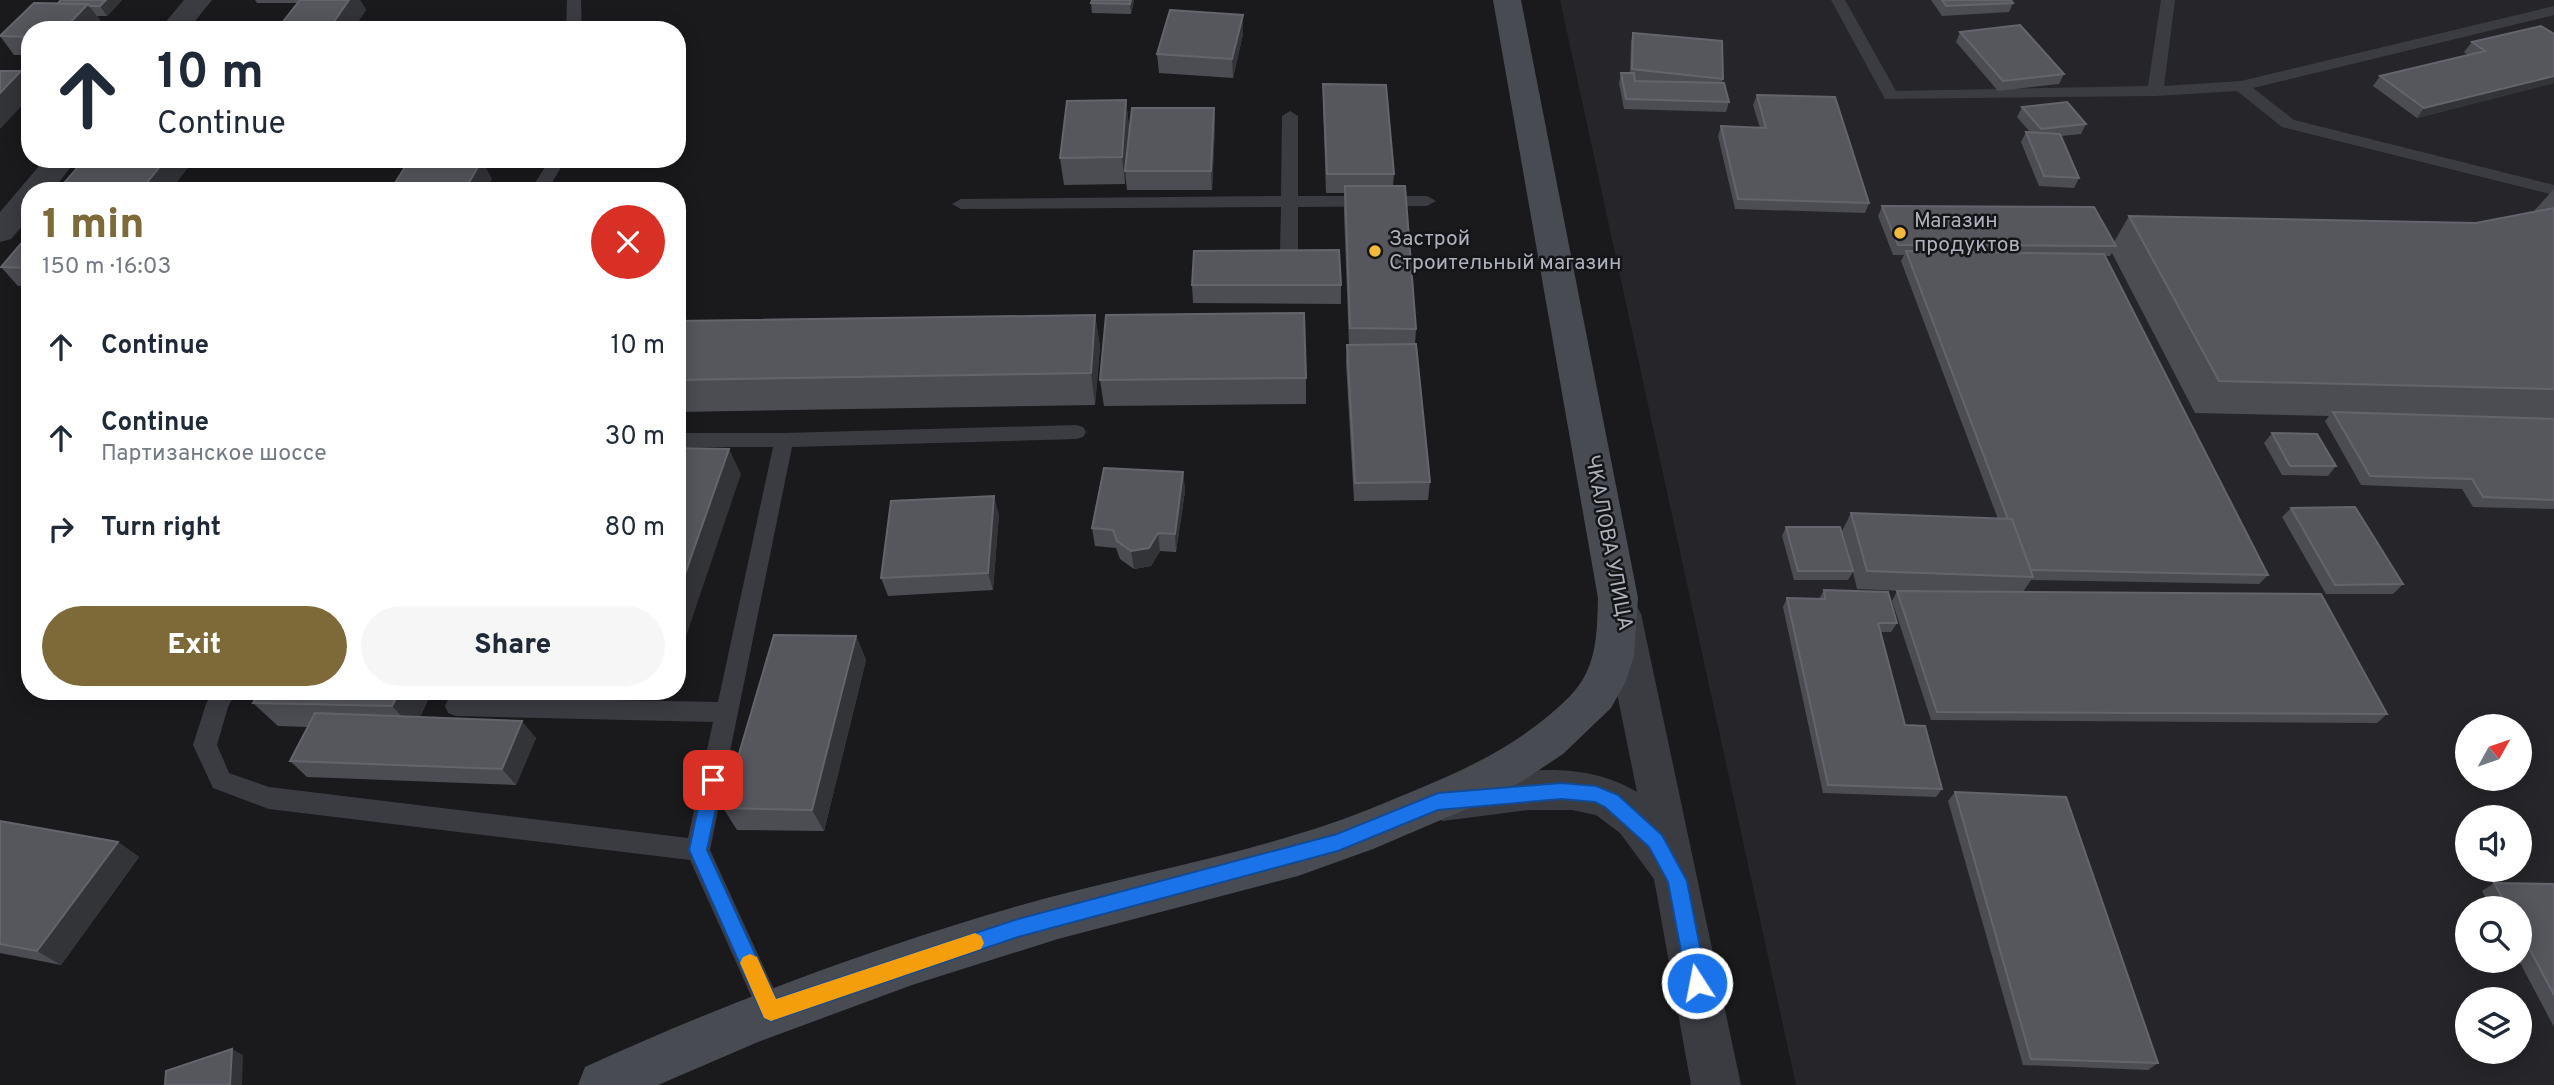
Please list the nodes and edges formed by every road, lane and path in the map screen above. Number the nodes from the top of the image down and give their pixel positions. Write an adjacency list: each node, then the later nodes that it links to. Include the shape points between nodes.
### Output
1 (198, 0): 7 (street)
2 (574, 0): 8 (lane)
3 (1507, 0): 23 (main road, ЧКАЛОВА УЛИЦА)
4 (1838, 0): 10 (lane, via 1891,96)
5 (2168, 0): 10 (lane)
6 (2554, 10): 9 (lane)
7 (180, 21)
8 (573, 21)
9 (2241, 86): 10 (lane); 14 (lane, via 2288,124)
10 (2155, 91)
11 (1290, 116): 19 (lane)
12 (55, 168): 13 (street)
13 (43, 182)
14 (2554, 190)
15 (1427, 201): 16 (lane)
16 (961, 204)
17 (21, 208): 18 (street)
18 (0, 232)
19 (1289, 250)
20 (1076, 432): 22 (lane)
21 (686, 440): 22 (lane)
22 (784, 440): 26 (lane)
23 (1618, 598): 27 (main road, via 1617,645 1605,683 1588,706 1566,727 1508,766); 29 (street, ЧКАЛОВА УЛИЦА)
24 (219, 700): 28 (lane, via 205,745 221,781 269,798)
25 (458, 700): 26 (lane, via 456,706)
26 (727, 712): 28 (lane)
27 (1438, 802): 29 (street, via 1540,792 1596,794 1612,801 1656,841); 30 (main road, via 1338,842 1018,928)
28 (698, 850): 30 (lane)
29 (1677, 881): 32 (street, ЧКАЛОВА УЛИЦА)
30 (771, 1011): 31 (main road)
31 (603, 1085)
32 (1716, 1085)

